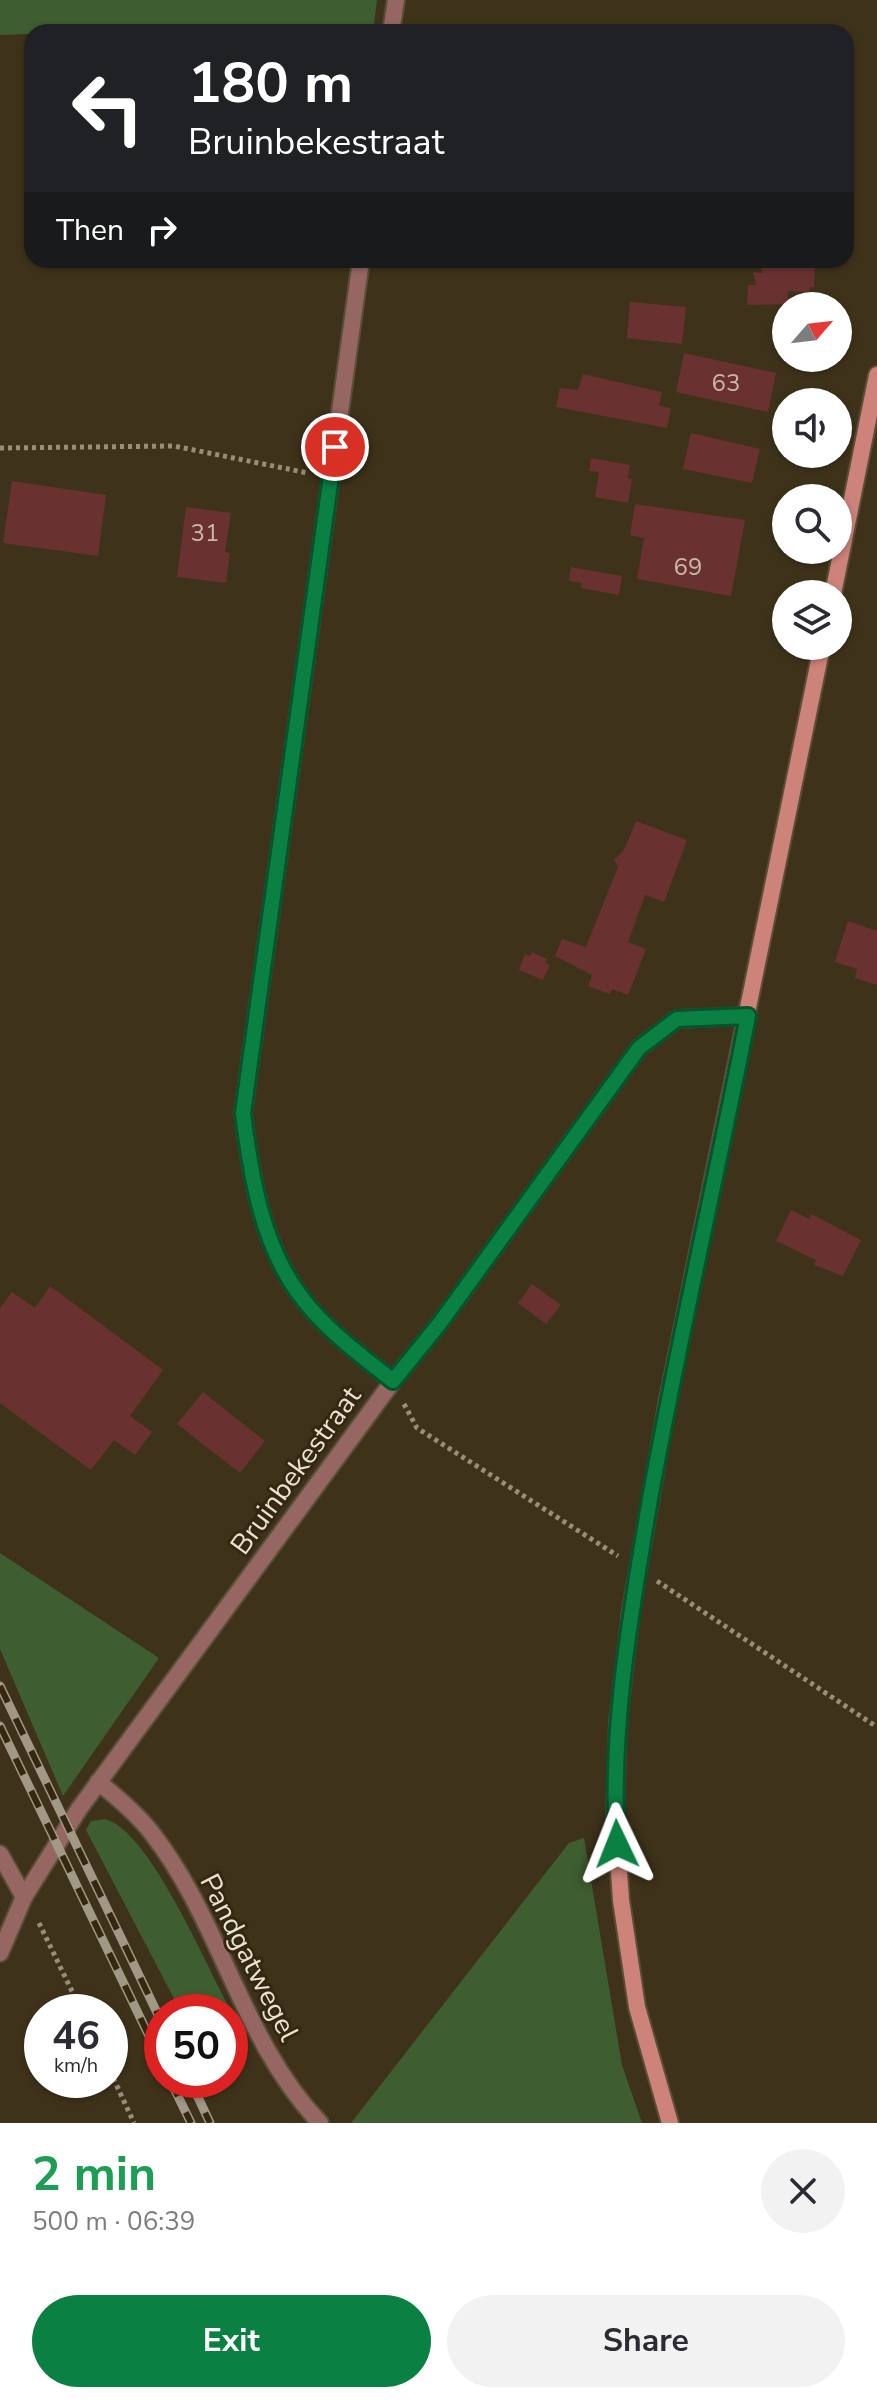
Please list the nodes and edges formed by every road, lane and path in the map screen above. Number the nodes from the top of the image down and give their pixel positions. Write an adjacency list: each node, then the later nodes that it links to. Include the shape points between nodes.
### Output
1 (396, 0): 2 (street)
2 (392, 24)
3 (360, 268): 6 (street)
4 (877, 375): 7 (main road)
5 (0, 448): 6 (path, via 174,446)
6 (331, 478): 10 (street, via 243,1113 251,1177 271,1243 302,1298)
7 (836, 580)
8 (819, 660): 9 (main road)
9 (748, 1016): 10 (street, Bruinbekestraat, via 677,1019 639,1048); 11 (main road)
10 (393, 1381): 11 (path, via 417,1428); 13 (street, Bruinbekestraat)
11 (638, 1569): 12 (path); 21 (main road, via 618,1722 615,1815 637,2007)
12 (877, 1727)
13 (98, 1782): 15 (street, Bruinbekestraat); 20 (street, Pandgatwegel, via 130,1808 176,1869 263,2046)
14 (0, 1854): 15 (street)
15 (24, 1897): 16 (street, Bruinbekestraat); 17 (path)
16 (0, 1953)
17 (73, 1994)
18 (122, 2098): 19 (path)
19 (134, 2123)
20 (320, 2123)
21 (670, 2123)

